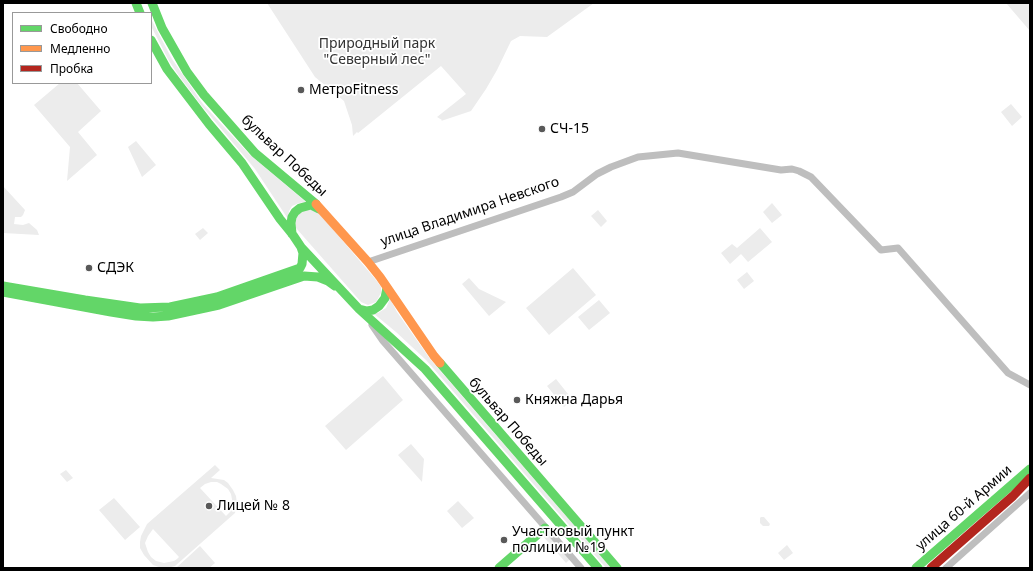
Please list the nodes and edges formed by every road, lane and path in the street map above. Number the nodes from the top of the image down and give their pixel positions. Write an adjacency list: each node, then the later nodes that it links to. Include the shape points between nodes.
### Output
1 (152, 3): 3 (main road, бульвар Победы, via 162,28 186,72 220,115 255,153)
2 (152, 42): 4 (main road, бульвар Победы, via 167,70 242,163)
3 (321, 210): 4 (main road, бульвар Победы, via 305,206 295,212 291,223); 6 (main road, бульвар Победы)
4 (293, 235): 5 (main road, бульвар Победы)
5 (301, 246): 7 (main road, via 303,259 300,268 217,297 170,307 140,308); 8 (main road, бульвар Победы)
6 (368, 262): 9 (main road, бульвар Победы); 13 (street, улица Владимира Невского, via 561,197 596,174 638,157 678,153 781,170 800,170 811,177 881,250 898,248 1008,373)
7 (3, 286)
8 (338, 288): 10 (main road, via 318,277 304,276 212,307 152,317); 11 (main road, бульвар Победы)
9 (387, 288): 11 (main road, via 379,306 367,311); 21 (main road, бульвар Победы, via 434,356)
10 (3, 292)
11 (359, 309): 12 (main road, бульвар Победы)
12 (369, 320): 17 (street, via 383,341); 20 (main road, бульвар Победы, via 425,369)
13 (1030, 385)
14 (1030, 469): 22 (main road, улица 60-й Армии)
15 (1030, 478): 23 (main road, улица 60-й Армии)
16 (1030, 493): 24 (street)
17 (545, 528): 18 (main road); 19 (street)
18 (500, 568)
19 (581, 568)
20 (598, 568)
21 (617, 568)
22 (916, 568)
23 (930, 568)
24 (946, 568)

